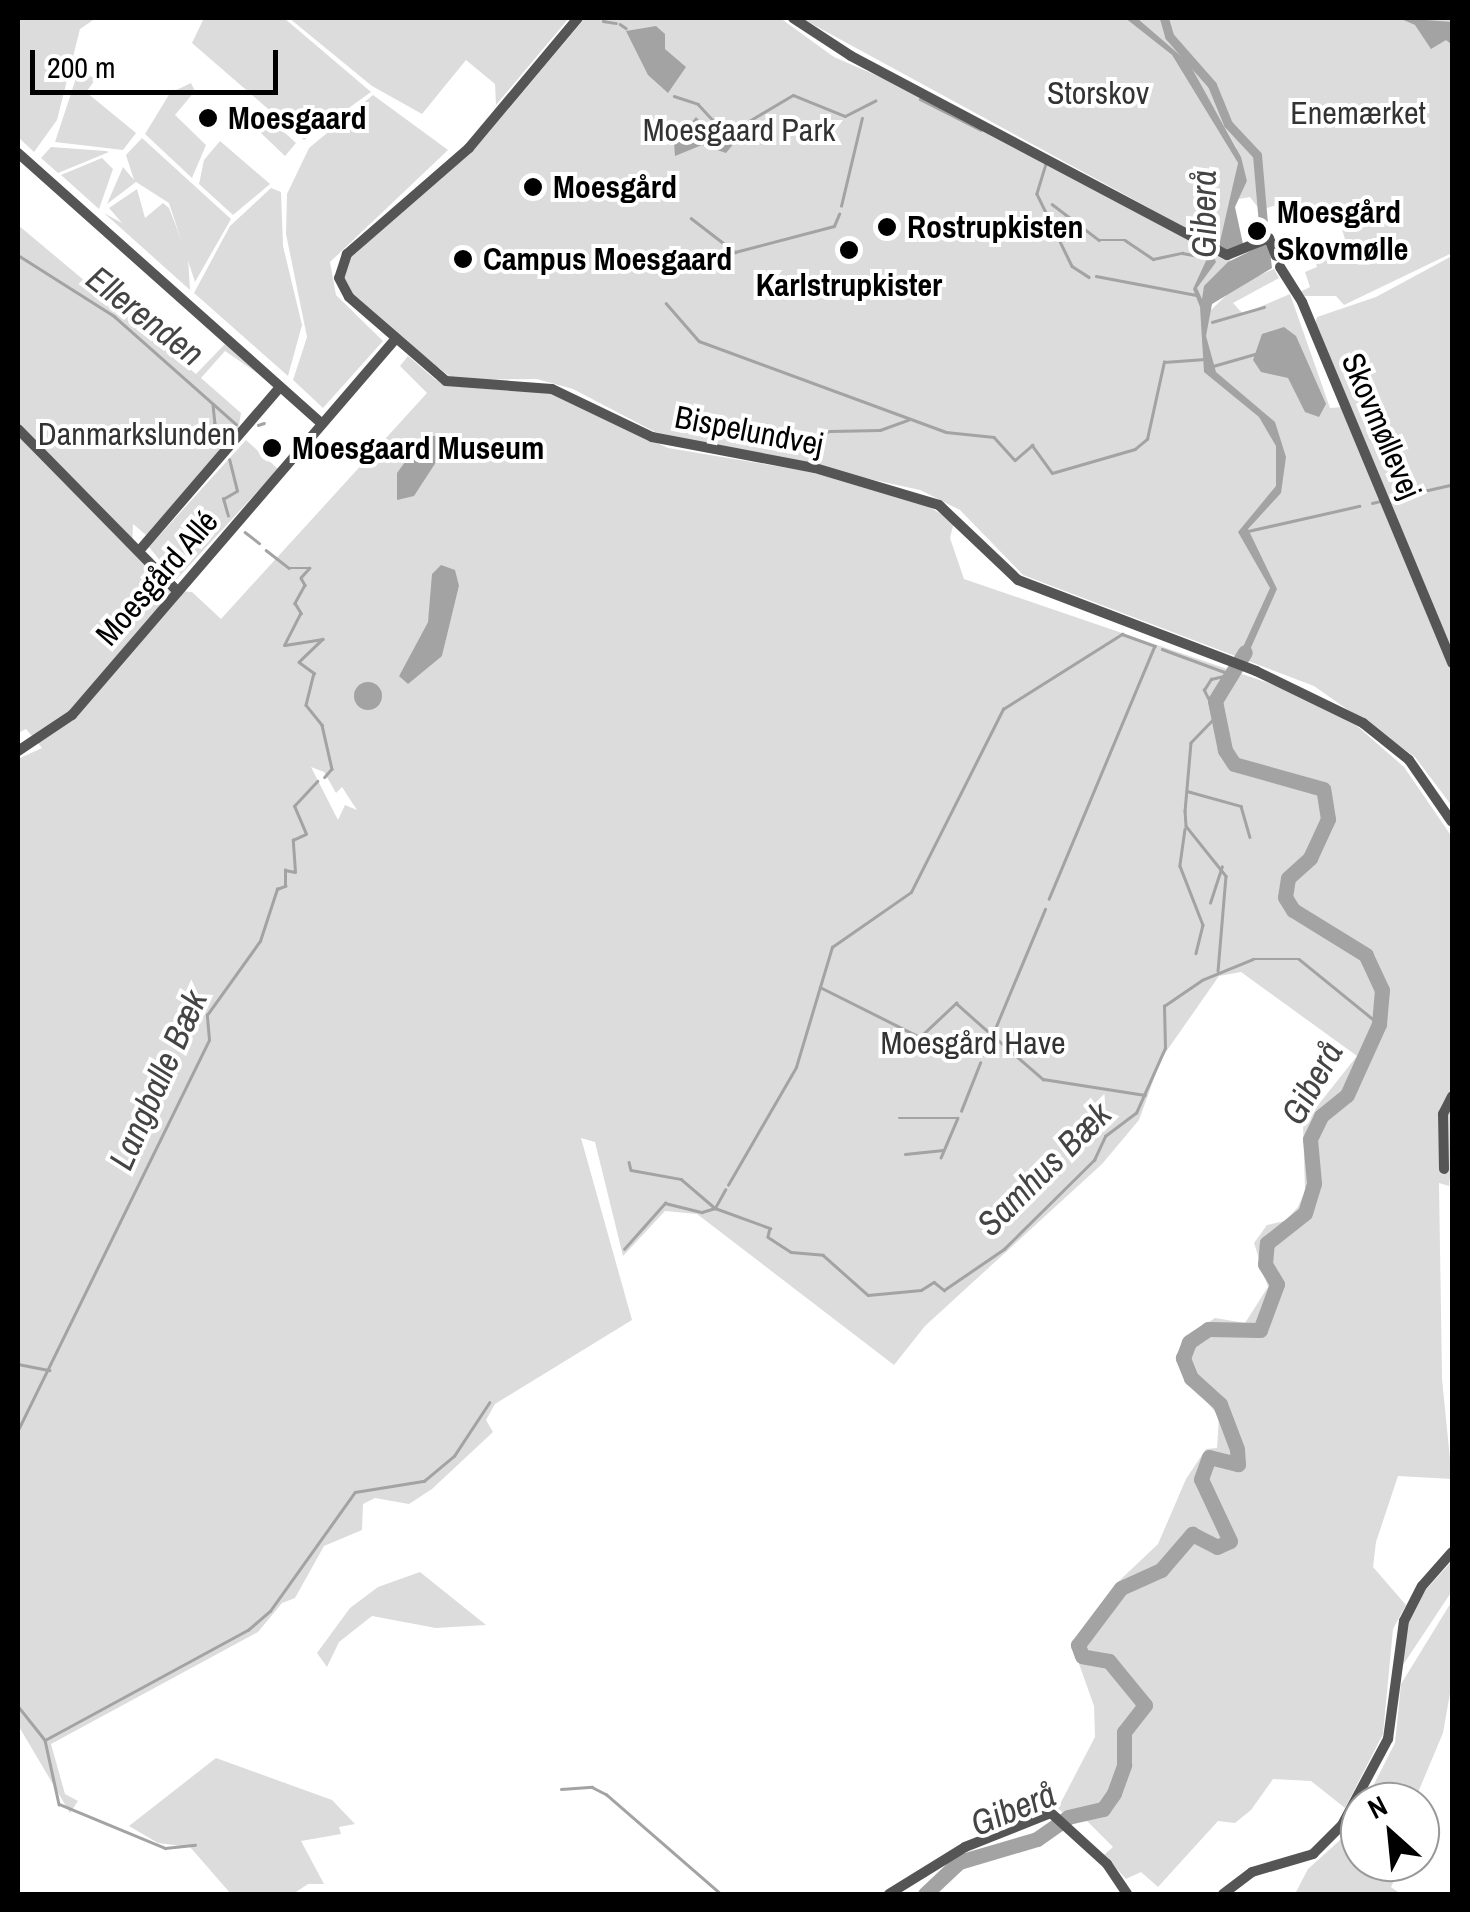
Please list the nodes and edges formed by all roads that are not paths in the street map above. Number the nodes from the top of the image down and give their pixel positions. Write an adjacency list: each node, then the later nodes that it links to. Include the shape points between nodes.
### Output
1 (578, 18): 4 (street, Bispelundvej, via 469,148 340,266 348,297)
2 (793, 18): 10 (street, Skovmøllevej, via 852,56 1232,255 1269,238)
3 (18, 153): 5 (street)
4 (394, 340): 6 (street, Moesgård Allé); 12 (street, Bispelundvej, via 446,381 552,389 652,438 916,494 958,520 1018,580 1326,703 1388,742)
5 (280, 387): 6 (street); 8 (street)
6 (322, 424): 9 (street, Moesgård Allé)
7 (18, 429): 8 (street)
8 (139, 550): 9 (street)
9 (178, 592): 11 (street, Moesgård Allé, via 72,715)
10 (1452, 664)
11 (18, 752)
12 (1452, 822)
13 (1452, 1096): 14 (street, via 1442,1120)
14 (1444, 1169)
15 (1452, 1552): 18 (street, via 1422,1586 1404,1622 1388,1739 1342,1825 1313,1854 1252,1872)
16 (888, 1894): 17 (street, via 965,1847 1044,1814 1070,1826)
17 (1127, 1894)
18 (1223, 1894)

